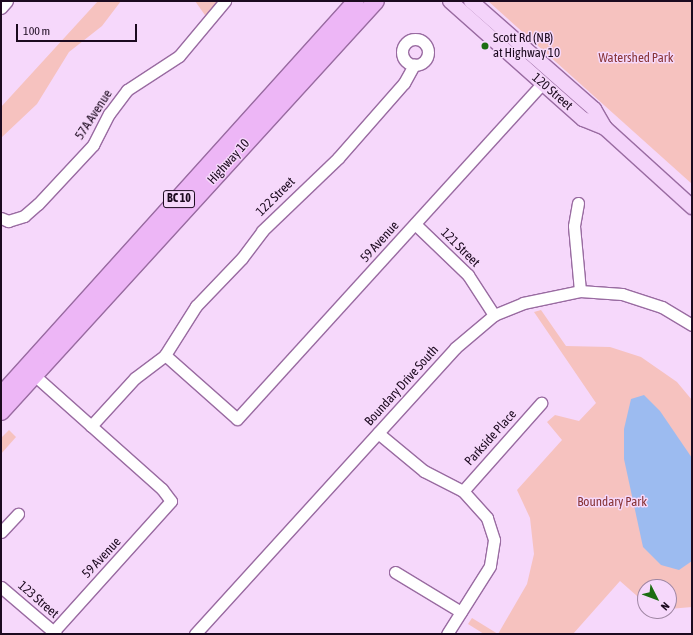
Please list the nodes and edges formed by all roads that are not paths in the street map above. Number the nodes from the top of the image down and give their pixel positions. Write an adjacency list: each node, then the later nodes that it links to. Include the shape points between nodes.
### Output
1 (7, 1): 7 (street)
2 (225, 1): 13 (street, 57A Avenue, via 179,56 127,90 109,114 93,144 24,216 8,220)
3 (356, 1): 20 (highway, Highway 10 / BC 10)
4 (376, 1): 19 (highway, Highway 10 / BC 10)
5 (450, 1): 9 (main road, 120 Street)
6 (471, 1): 10 (main road, 120 Street, via 594,109)
7 (1, 8)
8 (414, 65): 18 (street, 122 Street, via 404,83 338,158 262,231 242,258 196,306)
9 (542, 84): 10 (main road, 120 Street, via 583,119); 14 (street, 59 Avenue)
10 (605, 128): 12 (main road, 120 Street)
11 (578, 203): 15 (street, via 574,226)
12 (692, 207)
13 (1, 218)
14 (415, 224): 16 (street, 121 Street, via 468,275); 18 (street, 59 Avenue, via 237,419)
15 (580, 291): 16 (street, Boundary Drive South, via 523,303); 17 (street, Boundary Drive South, via 622,294 662,307)
16 (494, 315): 24 (street, Boundary Drive South, via 455,348)
17 (692, 325)
18 (165, 354): 23 (street, 122 Street, via 135,378)
19 (34, 375): 22 (highway, Highway 10 / BC 10); 23 (street)
20 (1, 395)
21 (541, 403): 25 (street, Parkside Place)
22 (1, 412)
23 (91, 426): 31 (street, 59 Avenue, via 162,489 171,501)
24 (378, 433): 25 (street, via 424,471); 32 (street, Boundary Drive South)
25 (463, 491): 30 (street, via 487,518 494,540 490,566)
26 (18, 514): 27 (street)
27 (1, 532)
28 (395, 572): 30 (street)
29 (1, 587): 31 (street, 123 Street)
30 (461, 612): 33 (street)
31 (55, 633)
32 (195, 634)
33 (447, 634)

